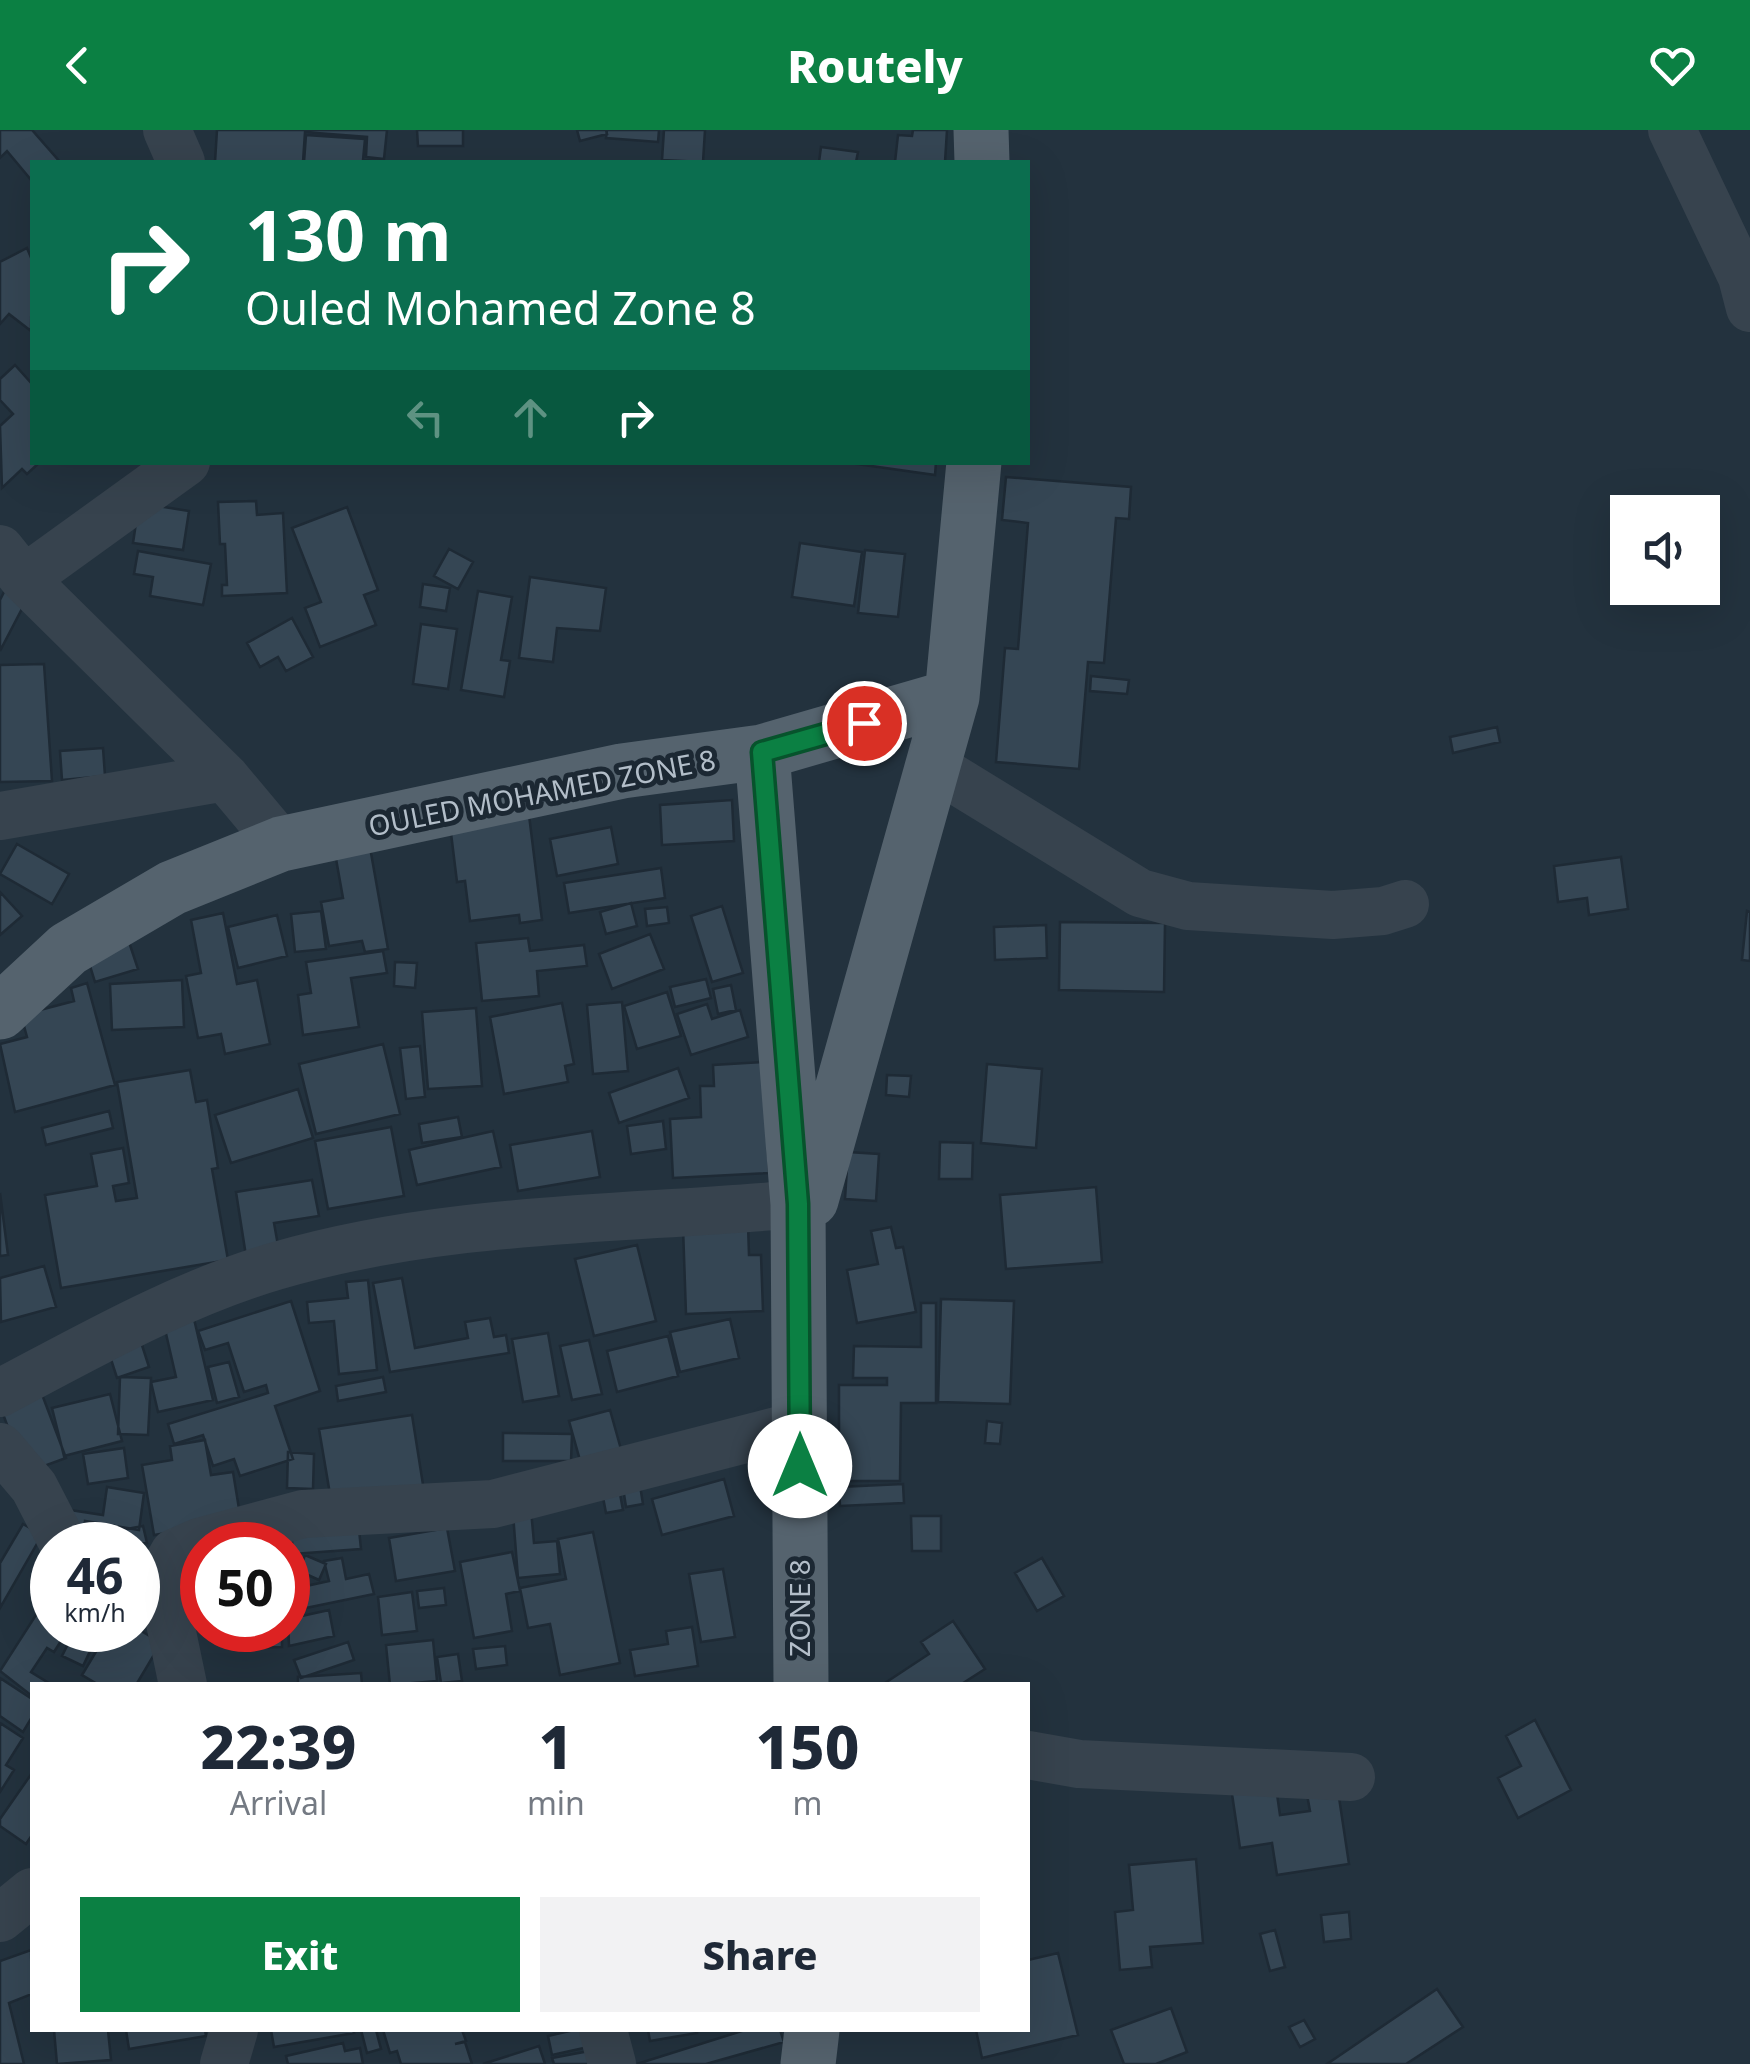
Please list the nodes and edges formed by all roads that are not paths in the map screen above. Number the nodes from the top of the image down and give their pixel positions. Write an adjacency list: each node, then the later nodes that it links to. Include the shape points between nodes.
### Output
1 (167, 130): 4 (street)
2 (981, 130): 5 (main road)
3 (1672, 130): 6 (street, via 1742,277)
4 (180, 160)
5 (982, 160)
6 (1750, 308)
7 (181, 465): 9 (street)
8 (974, 465): 10 (main road)
9 (12, 564): 13 (street)
10 (952, 697): 11 (main road, OULED MOHAMED ZONE 8); 12 (main road)
11 (762, 752): 15 (main road, OULED MOHAMED ZONE 8, via 622,772); 18 (main road, ZONE 8)
12 (933, 766): 16 (street, via 1140,893 1188,906 1333,915); 18 (main road)
13 (225, 778): 14 (street); 15 (street)
14 (0, 816)
15 (281, 844): 17 (main road, OULED MOHAMED ZONE 8, via 172,888 68,949)
16 (1405, 904)
17 (0, 1012)
18 (798, 1223): 19 (street, via 573,1218 460,1230 276,1266 119,1331); 20 (main road, ZONE 8)
19 (0, 1393)
20 (800, 1425): 23 (street, via 493,1504 328,1511 274,1520 174,1552); 26 (main road, ZONE 8)
21 (0, 1447): 22 (street, via 34,1486)
22 (52, 1522)
23 (160, 1575)
24 (160, 1615): 25 (street)
25 (182, 1682)
26 (800, 1682)
27 (1030, 1755): 28 (street, via 1079,1764)
28 (1351, 1777)
29 (30, 1894): 30 (street)
30 (0, 1918)
31 (233, 2032): 34 (street)
32 (604, 2032): 35 (street)
33 (812, 2032): 36 (main road)
34 (224, 2064)
35 (612, 2064)
36 (808, 2064)

